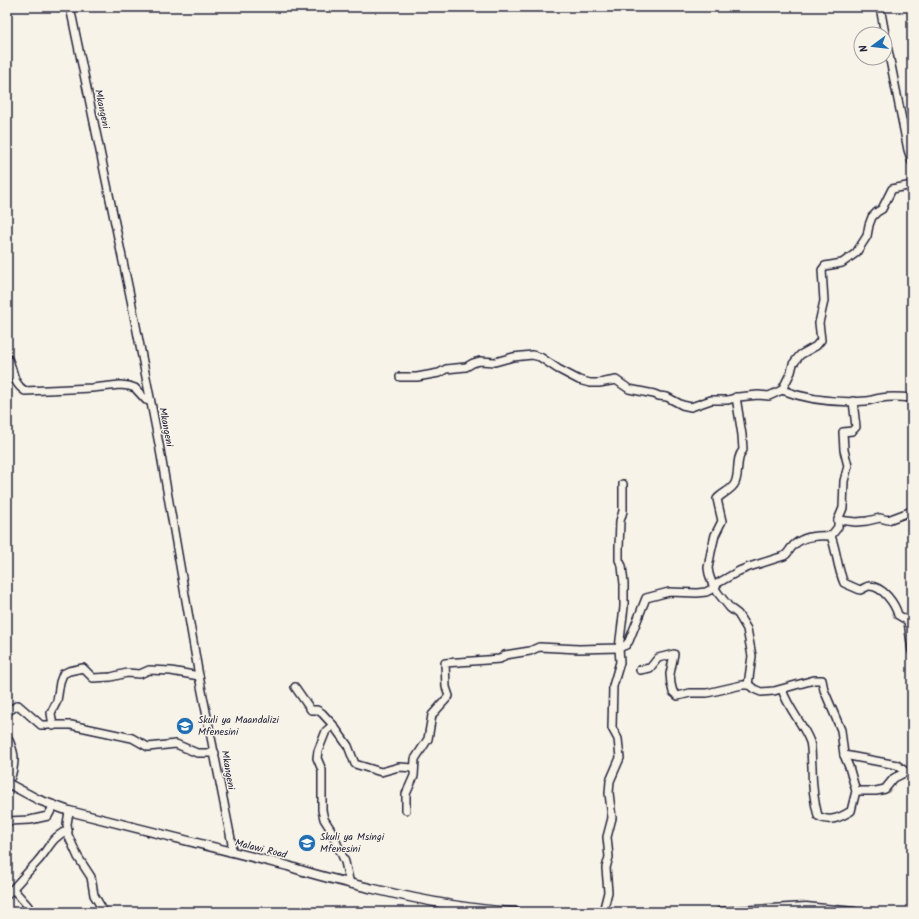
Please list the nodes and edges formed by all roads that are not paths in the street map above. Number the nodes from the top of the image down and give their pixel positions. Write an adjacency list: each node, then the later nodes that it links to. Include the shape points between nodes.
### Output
1 (70, 7): 12 (street, Mkangeni)
2 (880, 7): 3 (street)
3 (884, 26)
4 (891, 66): 5 (street)
5 (912, 162)
6 (912, 185): 9 (street, via 892,189 882,209 872,217 867,236 856,253 842,263 826,266 822,270 824,301 819,323 821,340 800,355 793,364)
7 (7, 357): 12 (street, via 15,382 25,391 120,385 135,388)
8 (400, 377): 10 (street, via 417,377 446,369 466,368 480,361 495,362 532,355 579,380 599,383 616,380 629,389 667,397 691,407 711,400 728,400)
9 (782, 390): 10 (street, via 769,396); 13 (street, via 816,399)
10 (736, 397): 18 (street, via 743,450 739,454 735,484 717,499 722,521 715,535 708,568)
11 (912, 398): 13 (street, via 882,397)
12 (150, 401): 22 (street, Mkangeni)
13 (853, 401): 16 (street, via 856,427 852,431 843,432 848,466 844,481 843,508)
14 (623, 484): 19 (street, via 619,560 624,584 624,607)
15 (912, 511): 16 (street, via 888,520)
16 (838, 520): 17 (street, via 838,527)
17 (830, 536): 18 (street, via 819,535 796,542 788,554 739,571); 20 (street, via 838,570 844,583 860,590 870,586 882,591 896,606 898,615 908,620)
18 (714, 588): 19 (street, via 706,592 669,592 646,598 629,641); 23 (street, via 738,614 747,629 752,656)
19 (619, 648): 32 (street, via 539,647 505,655 500,660 444,663 449,696 432,715 428,739 415,759); 51 (street, via 620,662 613,686 612,728 618,739 620,758 610,782 612,818 607,837 608,892)
20 (912, 651)
21 (640, 670): 23 (street, via 650,668 658,658 674,654 670,684 676,695 707,693)
22 (199, 676): 28 (street, via 149,670 140,674 126,673 107,678 93,678 82,668 69,671 63,674 60,682 57,701 51,714); 30 (street, Mkangeni)
23 (748, 685): 25 (street, via 761,692)
24 (295, 687): 27 (street, via 311,710 322,713)
25 (782, 689): 31 (street, via 822,680 841,730); 36 (street, via 809,741 818,816 824,819 842,817 851,811)
26 (7, 707): 28 (street, via 10,710 18,706 42,725)
27 (333, 725): 32 (street, via 348,746 355,764 381,772 399,767); 43 (street, via 326,731 317,758 322,770 322,810 345,862)
28 (53, 726): 30 (street, via 71,726 132,738 148,747 176,744 198,753)
29 (7, 736): 34 (street, via 15,762 11,777)
30 (214, 753): 42 (street, Mkangeni, via 232,844)
31 (844, 755): 33 (street, via 897,766); 36 (street)
32 (414, 768): 38 (street, via 414,776 406,794)
33 (909, 773): 36 (street, via 894,778 885,788 876,791)
34 (7, 779)
35 (7, 783): 37 (main road, Malawi Road)
36 (856, 791)
37 (54, 805): 39 (main road, Malawi Road); 40 (street, via 48,816)
38 (406, 810)
39 (69, 811): 41 (street); 42 (main road, Malawi Road)
40 (7, 821)
41 (68, 830): 44 (street, via 51,842); 48 (street, via 78,857 91,877 94,895)
42 (230, 852): 43 (main road, Malawi Road)
43 (350, 884): 49 (main road, Malawi Road, via 415,899)
44 (13, 889): 45 (street); 47 (street)
45 (7, 895)
46 (808, 909): 52 (main road, via 761,908); 53 (main road)
47 (30, 912)
48 (104, 912)
49 (502, 912): 50 (main road, Malawi Road)
50 (516, 912)
51 (604, 912)
52 (720, 912)
53 (854, 912)

